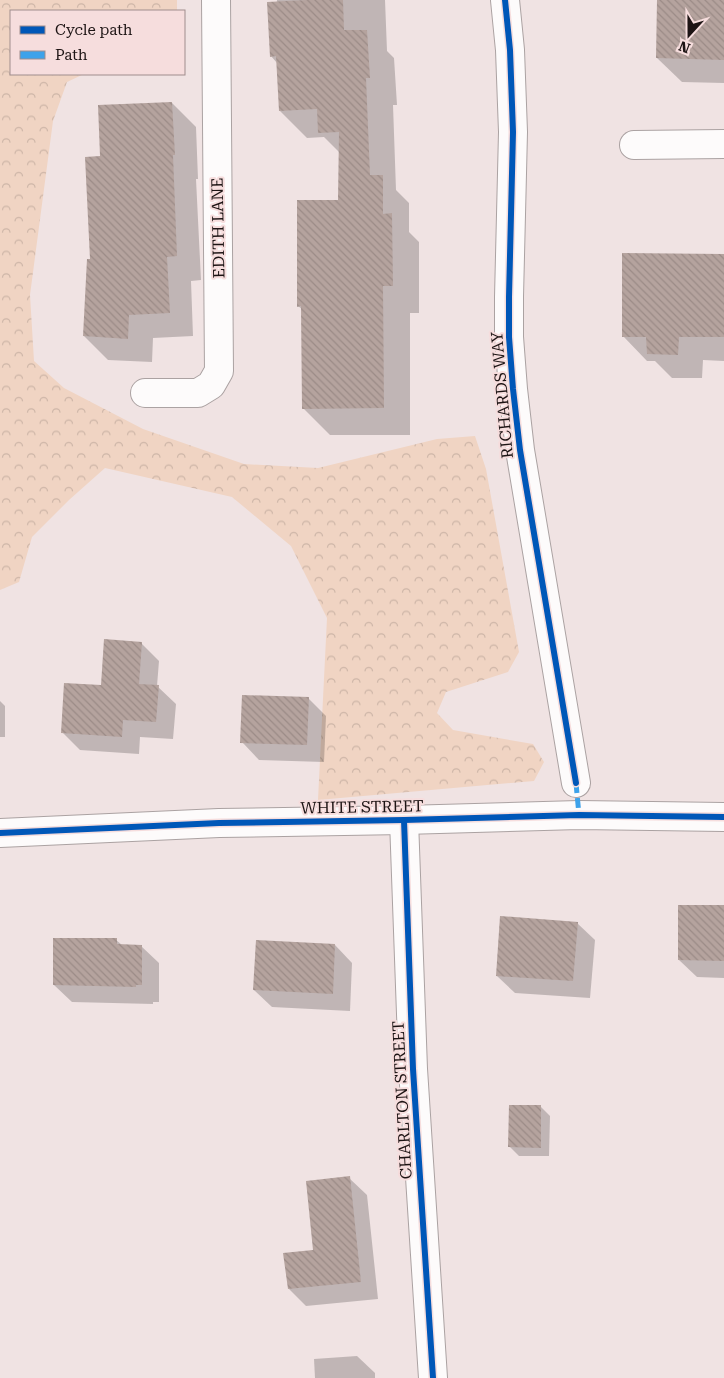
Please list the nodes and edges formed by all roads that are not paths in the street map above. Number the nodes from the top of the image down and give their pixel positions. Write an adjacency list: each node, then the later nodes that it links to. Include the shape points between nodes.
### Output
1 (216, 0): 5 (street, EDITH LANE, via 219,371 211,385 198,393)
2 (506, 0): 6 (street, RICHARDS WAY, via 513,116 509,297 513,389 520,450)
3 (724, 144): 4 (street)
4 (634, 145)
5 (145, 393)
6 (576, 783)
7 (724, 816): 8 (street, WHITE STREET, via 580,815)
8 (404, 820): 9 (street, WHITE STREET, via 218,823); 10 (street, CHARLTON STREET, via 413,1070)
9 (0, 833)
10 (433, 1378)

